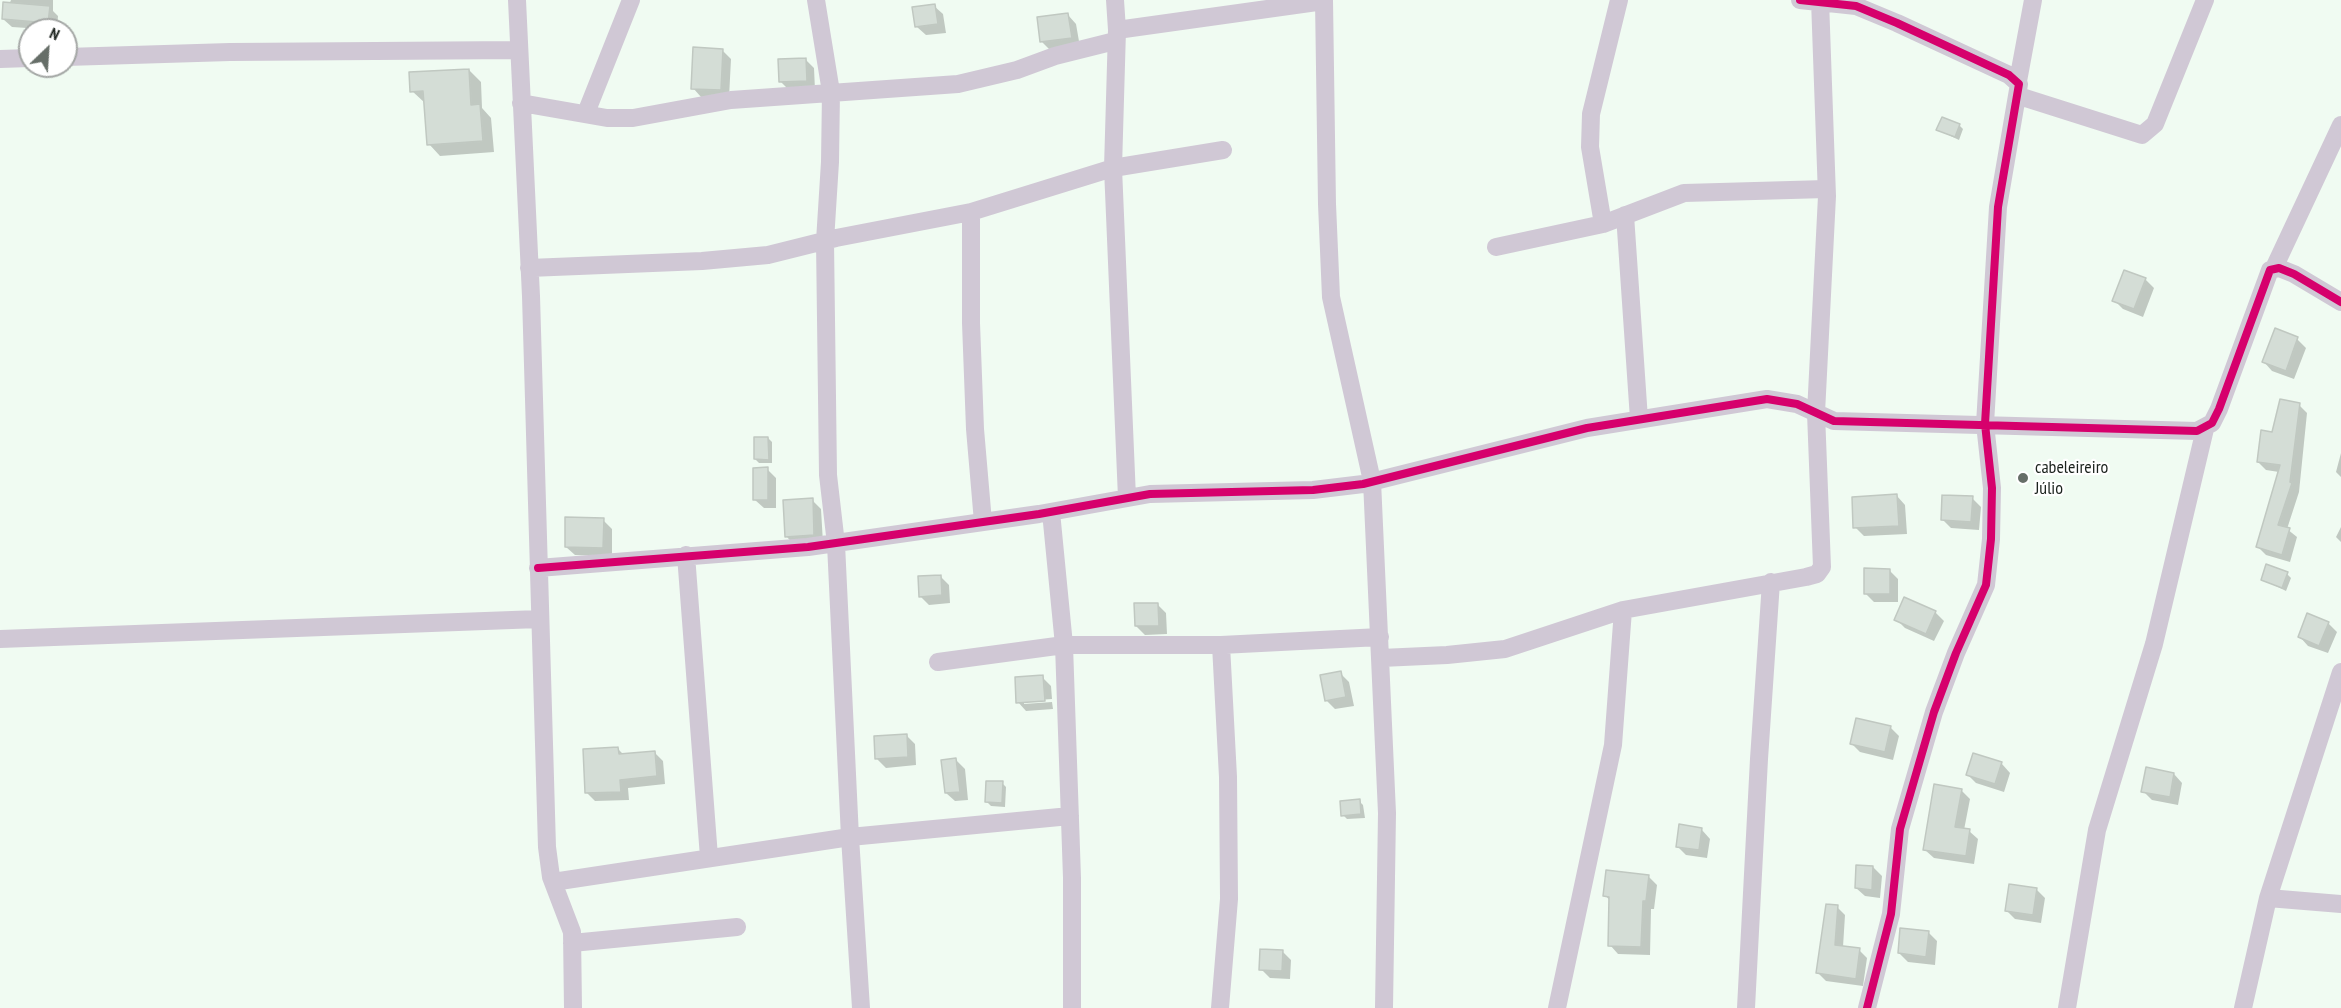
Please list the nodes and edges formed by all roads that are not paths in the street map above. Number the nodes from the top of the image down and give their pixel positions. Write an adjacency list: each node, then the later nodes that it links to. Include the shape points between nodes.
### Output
1 (517, 0): 12 (street)
2 (631, 0): 19 (street)
3 (816, 0): 17 (street)
4 (1115, 0): 11 (street)
5 (1619, 0): 26 (street, via 1591,114 1590,147)
6 (1800, 0): 10 (street)
7 (2033, 0): 16 (street)
8 (2205, 0): 16 (street, via 2155,124 2142,135)
9 (1324, 1): 11 (street); 36 (street, via 1326,204 1332,297)
10 (1819, 1): 16 (street, via 1856,6 1897,22); 23 (street)
11 (1116, 35): 17 (street, via 1017,70 958,84); 22 (street)
12 (519, 50): 13 (street); 18 (street)
13 (78, 57)
14 (18, 58): 15 (street)
15 (0, 59)
16 (2018, 88): 34 (street, via 1998,207)
17 (831, 92): 19 (street, via 731,100 633,118); 27 (street)
18 (522, 103): 19 (street); 29 (street)
19 (586, 113)
20 (2341, 125): 30 (street)
21 (1223, 150): 22 (street)
22 (1113, 168): 24 (street); 37 (street)
23 (1826, 189): 25 (street, via 1684,193); 32 (street)
24 (971, 212): 27 (street); 39 (street, via 975,429)
25 (1625, 215): 26 (street); 33 (street)
26 (1604, 224): 28 (street)
27 (825, 241): 29 (street, via 768,255); 40 (street, via 828,475)
28 (1496, 247)
29 (530, 268): 42 (street)
30 (2274, 268): 31 (street, via 2294,274); 35 (street, via 2264,279 2219,409)
31 (2341, 302)
32 (1816, 413): 33 (street, via 1797,404 1767,399); 34 (street, via 1834,421); 43 (street, via 1822,567 1817,574)
33 (1639, 419): 36 (street)
34 (1985, 424): 35 (street, via 2188,432); 68 (street, via 1992,488 1986,585 1934,712 1903,819 1891,914)
35 (2205, 429): 69 (street, via 2154,644 2097,830)
36 (1371, 481): 37 (street, via 1313,490); 46 (street)
37 (1127, 498): 38 (street)
38 (1051, 512): 39 (street); 48 (street)
39 (983, 522): 40 (street)
40 (836, 544): 41 (street); 54 (street)
41 (686, 555): 42 (street); 55 (street)
42 (538, 568): 45 (street)
43 (1772, 582): 44 (street); 67 (street)
44 (1623, 610): 50 (street, via 1505,649); 66 (street, via 1613,745)
45 (539, 619): 47 (street); 56 (street, via 547,847)
46 (1380, 637): 49 (street); 50 (street)
47 (0, 639)
48 (1064, 645): 49 (street); 51 (street); 53 (street)
49 (1221, 645): 64 (street, via 1228,899)
50 (1381, 658): 65 (street, via 1387,813)
51 (938, 662)
52 (2341, 672): 57 (street)
53 (1070, 816): 54 (street); 63 (street)
54 (850, 837): 55 (street, via 720,859); 62 (street)
55 (709, 857): 56 (street)
56 (553, 882): 60 (street, via 572,932)
57 (2268, 897): 58 (street); 70 (street)
58 (2341, 904)
59 (737, 927): 60 (street)
60 (572, 943): 61 (street)
61 (573, 1008)
62 (861, 1008)
63 (1072, 1008)
64 (1220, 1008)
65 (1384, 1008)
66 (1557, 1008)
67 (1746, 1008)
68 (1867, 1008)
69 (2067, 1008)
70 (2243, 1008)

